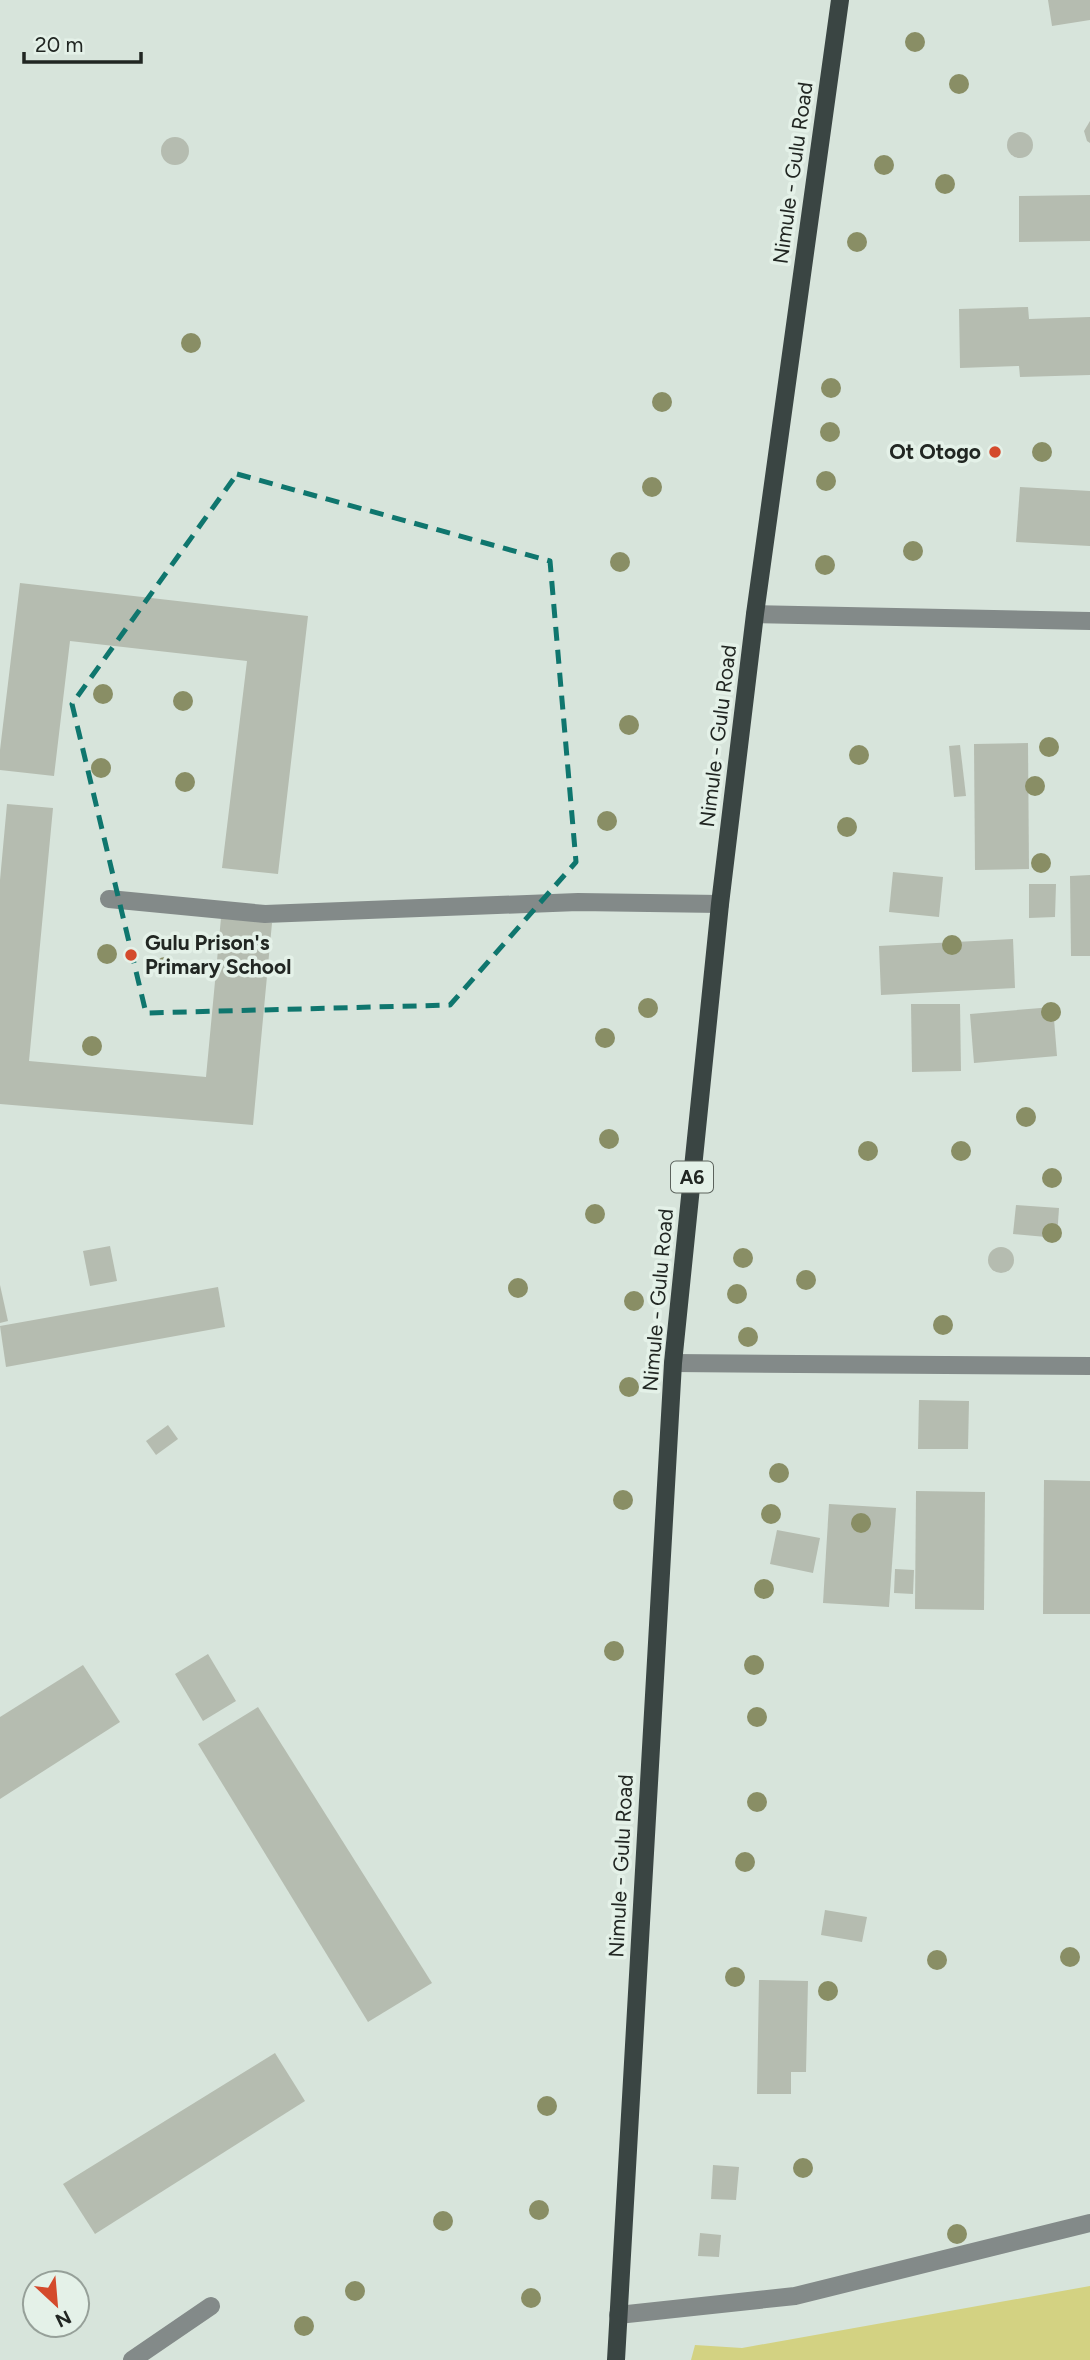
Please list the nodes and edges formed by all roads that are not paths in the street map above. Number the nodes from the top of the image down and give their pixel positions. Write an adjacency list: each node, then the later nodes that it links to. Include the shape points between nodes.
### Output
1 (840, 0): 2 (main road, Nimule - Gulu Road / A6)
2 (755, 614): 3 (street); 5 (main road, Nimule - Gulu Road / A6)
3 (1090, 621)
4 (109, 898): 5 (street, via 264,914 578,902)
5 (720, 904): 6 (main road, Nimule - Gulu Road / A6)
6 (673, 1363): 7 (street); 10 (main road, Nimule - Gulu Road / A6)
7 (1090, 1366)
8 (1090, 2223): 10 (street, via 795,2296)
9 (211, 2306): 11 (street)
10 (618, 2315): 12 (main road, Nimule - Gulu Road / A6)
11 (132, 2360)
12 (616, 2360)

